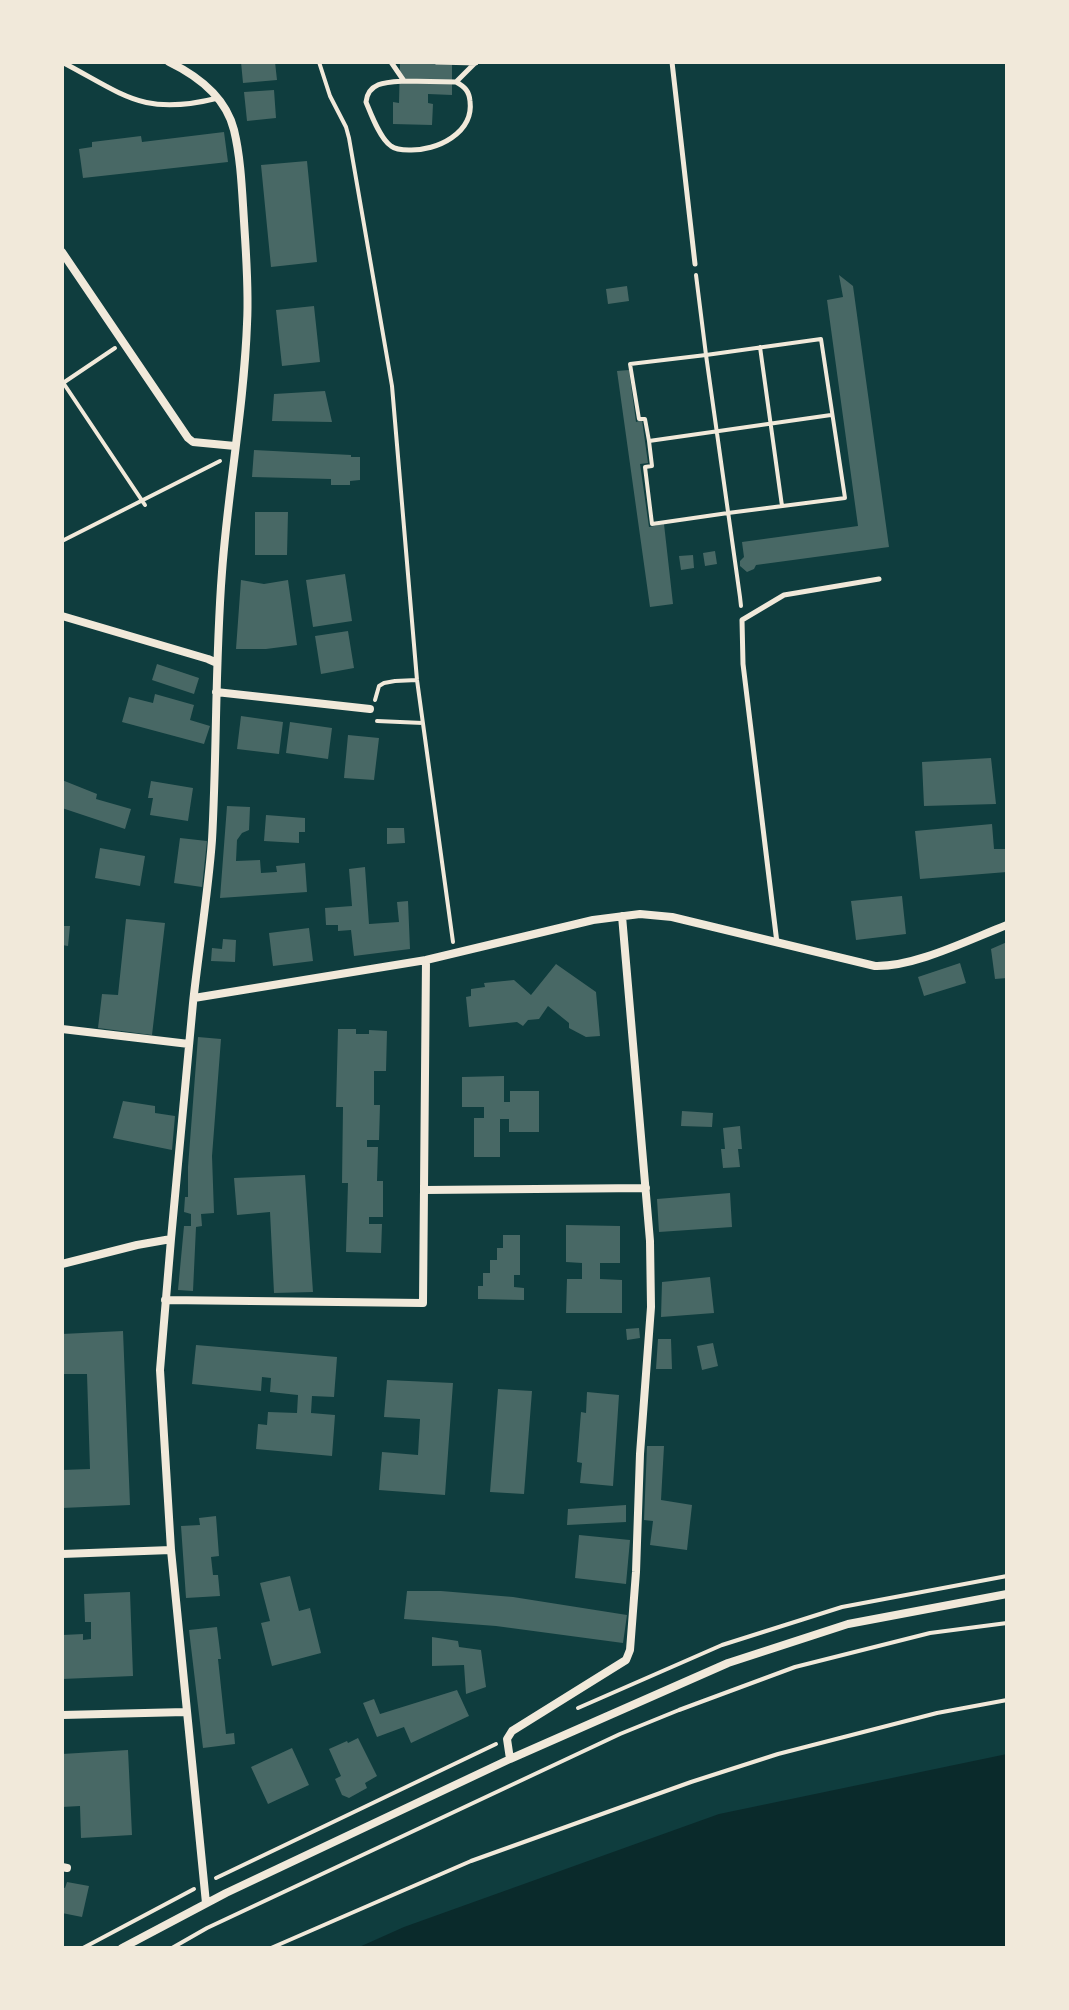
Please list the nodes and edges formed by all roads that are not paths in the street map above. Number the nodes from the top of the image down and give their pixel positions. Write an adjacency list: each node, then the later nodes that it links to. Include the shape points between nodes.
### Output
1 (62, 62): 9 (lane, via 151,105)
2 (169, 62): 9 (street)
3 (391, 62): 7 (lane)
4 (437, 62): 6 (lane)
5 (672, 62): 11 (lane)
6 (476, 63): 8 (lane)
7 (404, 81): 8 (lane); 8 (lane, via 374,87 366,102 387,144 416,150 443,143 465,126 470,97)
8 (456, 82)
9 (218, 98): 12 (street, via 236,142 248,297)
10 (62, 252): 12 (street, via 191,440)
11 (695, 264)
12 (235, 450): 15 (street)
13 (879, 579): 20 (lane, via 784,595 742,620)
14 (62, 616): 15 (street)
15 (217, 663): 16 (street)
16 (216, 692): 17 (street); 22 (street, via 209,884)
17 (370, 709)
18 (622, 916): 20 (street, via 672,917); 21 (street); 25 (street)
19 (1007, 925): 20 (street, via 893,966)
20 (777, 943)
21 (426, 960): 22 (street); 26 (street)
22 (194, 998): 24 (street)
23 (62, 1029): 24 (street)
24 (189, 1044): 27 (street)
25 (646, 1188): 26 (street); 35 (street, via 651,1307 630,1650 626,1660 512,1731 507,1739)
26 (425, 1190): 29 (street, via 423,1303)
27 (171, 1239): 28 (street); 29 (street)
28 (62, 1264)
29 (165, 1300): 30 (street, via 160,1370)
30 (171, 1550): 31 (street); 33 (street)
31 (62, 1554)
32 (1007, 1594): 35 (street, via 848,1624 761,1651)
33 (186, 1712): 34 (street); 36 (street)
34 (62, 1715)
35 (510, 1759): 36 (street)
36 (206, 1903): 37 (street)
37 (122, 1948)

